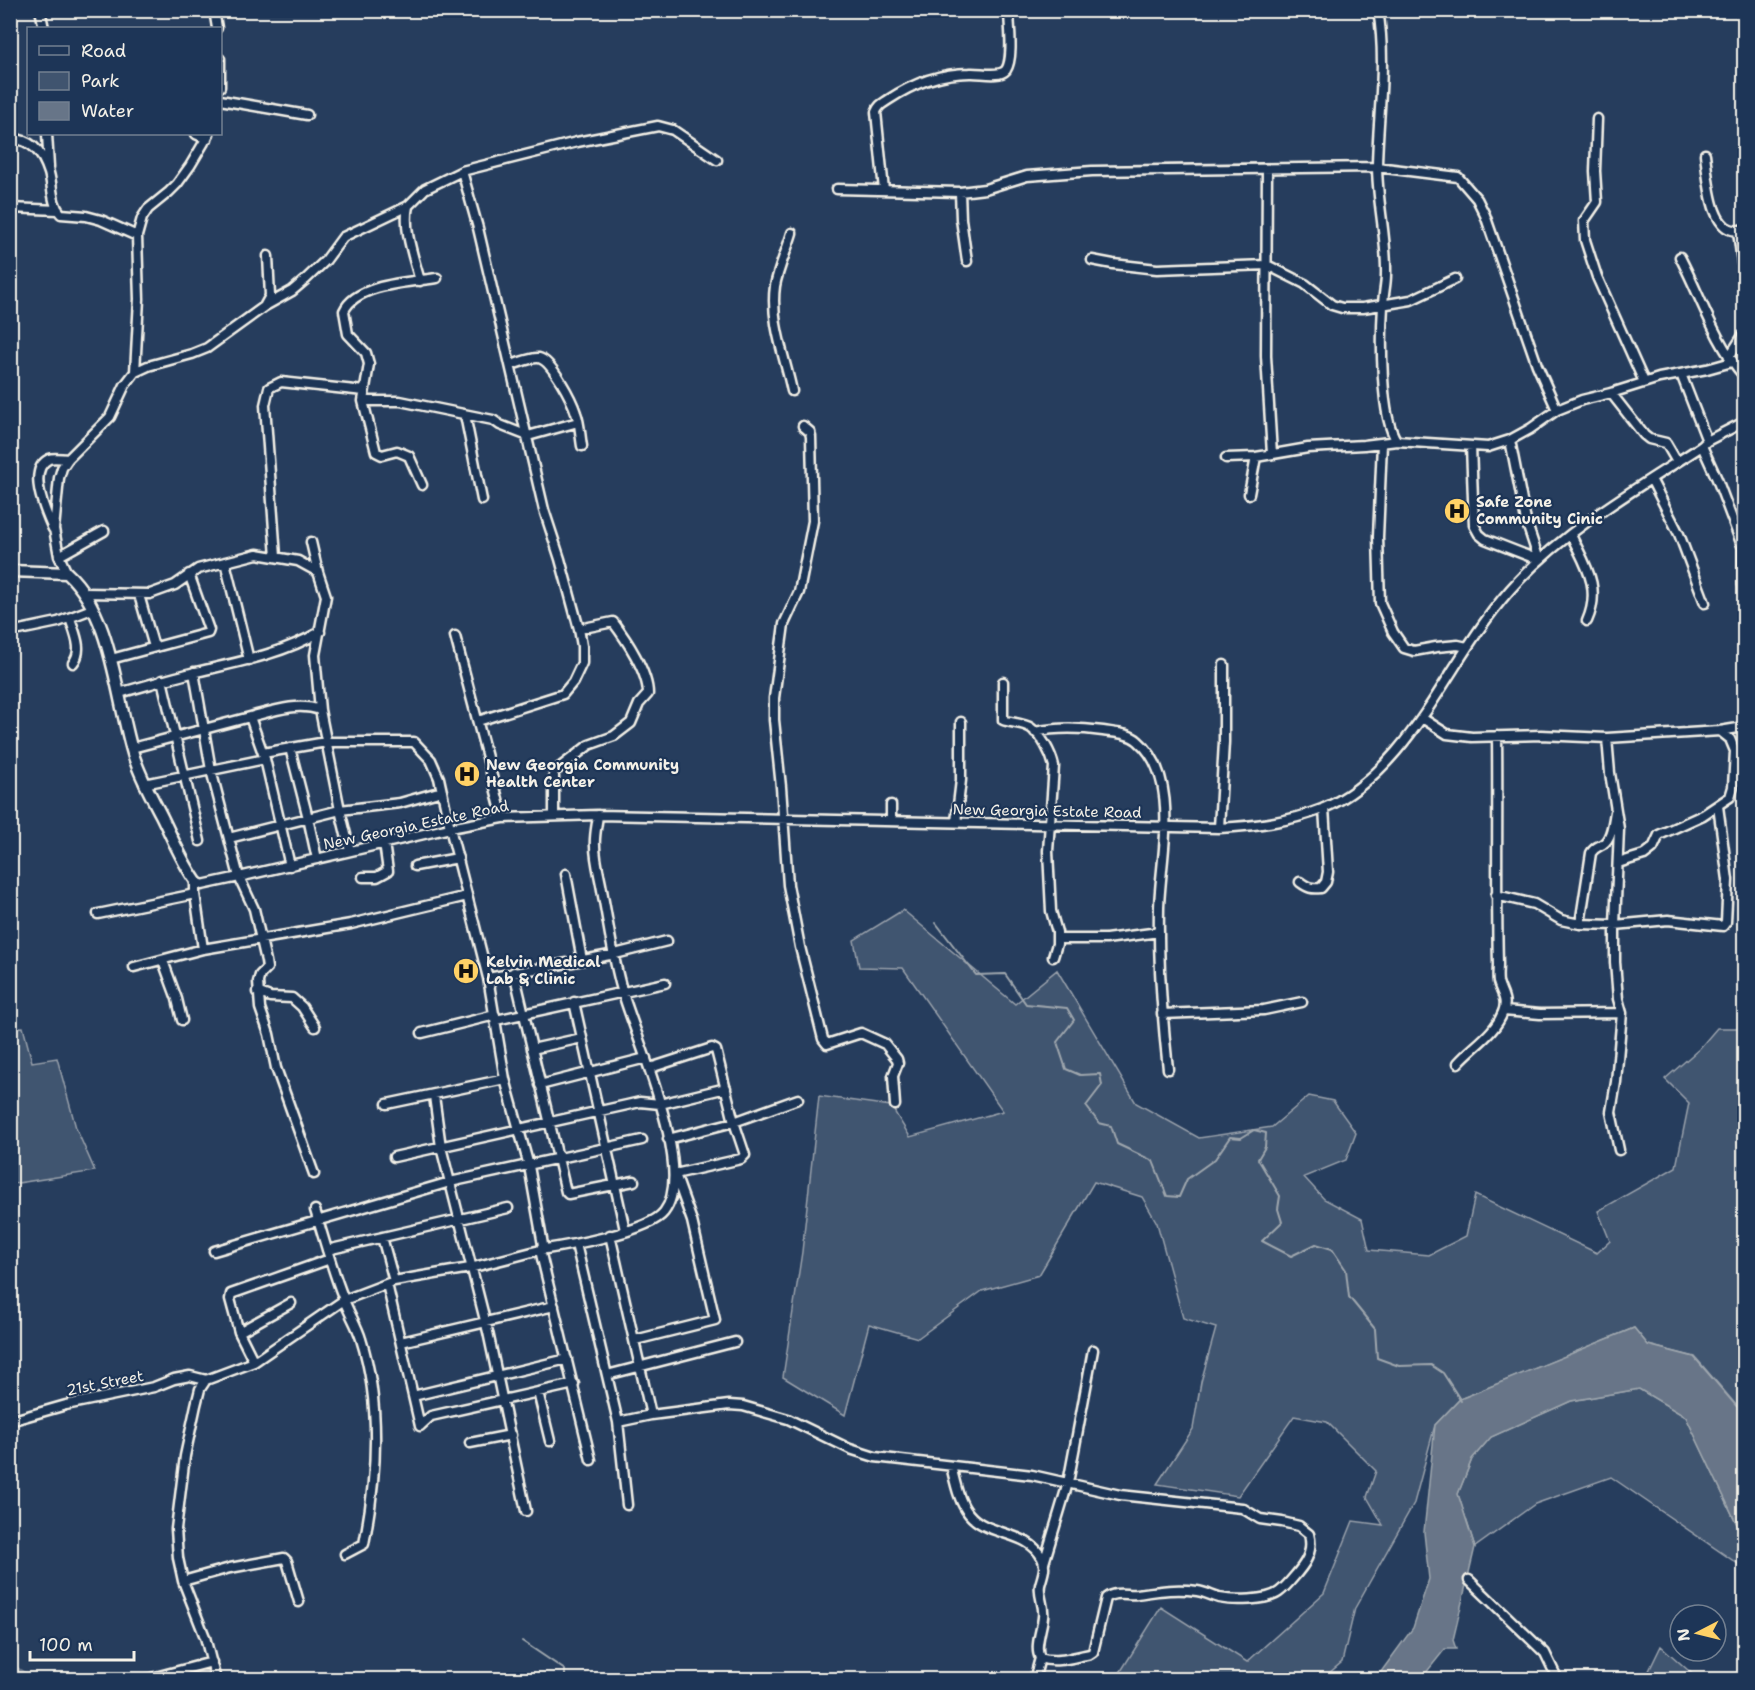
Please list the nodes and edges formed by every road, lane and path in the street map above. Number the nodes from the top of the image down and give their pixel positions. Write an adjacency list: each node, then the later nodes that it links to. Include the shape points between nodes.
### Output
1 (40, 10): 5 (street)
2 (214, 10): 6 (street)
3 (1009, 10): 20 (street, via 1010,49 1004,72 936,78 899,92 879,105 876,112)
4 (1378, 10): 15 (street, via 1383,79)
5 (44, 27)
6 (217, 27)
7 (222, 100): 8 (street)
8 (307, 115)
9 (1597, 119): 45 (street, via 1597,202 1584,221 1585,240 1596,276)
10 (47, 135): 18 (street)
11 (208, 136): 27 (street, via 177,184 147,208)
12 (10, 139): 18 (street, via 28,141)
13 (1705, 154): 25 (street, via 1720,222 1728,230)
14 (717, 160): 17 (street, via 674,130 658,126)
15 (1377, 167): 16 (street); 37 (street, via 1385,241); 50 (street, via 1458,177 1478,199)
16 (1267, 169): 21 (street, via 1092,171 1027,176); 32 (street)
17 (462, 171): 22 (street, via 425,189); 41 (street)
18 (49, 174): 24 (street)
19 (837, 189): 20 (street)
20 (884, 190): 21 (street)
21 (960, 192): 31 (street)
22 (408, 206): 36 (street, via 408,232); 38 (street, via 343,237 305,280)
23 (10, 208): 24 (street)
24 (58, 210): 27 (street, via 61,214 101,220)
25 (1741, 230): 34 (street)
26 (792, 233): 47 (street, via 775,287 780,349)
27 (137, 236): 42 (street)
28 (268, 256): 38 (street, via 270,296)
29 (1680, 256): 40 (street)
30 (1092, 260): 32 (street, via 1157,268)
31 (967, 261)
32 (1267, 265): 37 (street, via 1305,284 1332,305); 62 (street, via 1266,356)
33 (437, 278): 36 (street)
34 (1744, 278)
35 (1455, 279): 37 (street, via 1411,300)
36 (420, 281): 46 (street, via 354,297 344,311 348,334 366,353 369,364)
37 (1383, 305): 57 (street, via 1385,398 1390,428)
38 (265, 306): 42 (street, via 207,348)
39 (1744, 334): 40 (street)
40 (1730, 359): 43 (street); 44 (street)
41 (511, 365): 52 (street, via 541,358 561,382); 55 (street)
42 (135, 372): 65 (street, via 110,417)
43 (1681, 374): 45 (street); 59 (street)
44 (1744, 376)
45 (1644, 382): 48 (street)
46 (364, 391): 49 (street); 76 (street, via 281,382 269,388 265,405)
47 (792, 391)
48 (1611, 393): 50 (street); 66 (street, via 1644,435 1666,443)
49 (363, 401): 51 (street, via 400,401); 68 (street, via 376,452 382,455 397,451 409,456)
50 (1557, 410): 56 (street)
51 (465, 415): 55 (street, via 493,420); 70 (street)
52 (578, 422): 55 (street); 60 (street)
53 (1744, 422): 59 (street, New Georgia Estate Road)
54 (803, 426): 133 (street, via 812,437 813,521 799,592 784,624 774,698)
55 (528, 436): 90 (street, via 550,532)
56 (1510, 440): 61 (street, via 1488,447); 77 (street, via 1526,521)
57 (1397, 441): 58 (street); 61 (street)
58 (1382, 443): 62 (street); 95 (street, via 1380,603 1404,648 1414,651)
59 (1704, 444): 66 (street, New Georgia Estate Road); 83 (street, via 1743,548)
60 (582, 446)
61 (1471, 446): 77 (street, via 1474,525 1479,534)
62 (1272, 454): 63 (street)
63 (1256, 457): 64 (street); 69 (street)
64 (1226, 458)
65 (68, 459): 71 (street, via 59,478); 71 (street, via 51,458 42,464 39,479 39,496)
66 (1677, 462): 67 (street, New Georgia Estate Road)
67 (1651, 479): 73 (street, New Georgia Estate Road); 86 (street, via 1679,534)
68 (423, 485)
69 (1249, 494)
70 (482, 500)
71 (54, 529): 75 (street)
72 (104, 531): 75 (street)
73 (1571, 535): 77 (street, New Georgia Estate Road); 89 (street, via 1592,581 1593,606)
74 (311, 542): 80 (street)
75 (59, 556): 81 (street)
76 (276, 557): 78 (street, via 257,554); 80 (street, via 298,561)
77 (1539, 560): 95 (street, New Georgia Estate Road, via 1509,591)
78 (225, 562): 82 (street); 97 (street)
79 (10, 571): 81 (street)
80 (318, 572): 92 (street, via 326,596)
81 (67, 573): 84 (street)
82 (189, 573): 85 (street, via 168,588); 94 (street, via 208,633)
83 (1743, 585)
84 (83, 592): 85 (street); 87 (street)
85 (139, 595): 94 (street)
86 (1705, 603)
87 (92, 609): 88 (street); 96 (street)
88 (70, 618): 91 (street); 98 (street, via 79,651)
89 (1587, 621)
90 (579, 629): 107 (street, via 582,663 563,694); 130 (street, via 613,622 643,674 648,694 631,723 614,736 589,745 554,772)
91 (10, 632)
92 (320, 632): 97 (street, via 298,644); 104 (street, via 315,655)
93 (455, 636): 107 (street)
94 (154, 647): 96 (street)
95 (1467, 647): 106 (street, New Georgia Estate Road)
96 (111, 659): 103 (street)
97 (249, 660): 100 (street)
98 (74, 663)
99 (1224, 665): 140 (street)
100 (194, 672): 101 (street); 110 (street)
101 (162, 680): 103 (street); 113 (street)
102 (1003, 682): 112 (street, via 1003,720)
103 (119, 693): 117 (street)
104 (321, 710): 105 (street, via 295,707); 116 (street)
105 (250, 717): 110 (street); 119 (street)
106 (1422, 718): 114 (street, via 1447,734); 127 (street, New Georgia Estate Road, via 1374,774)
107 (478, 721): 132 (street)
108 (961, 722): 135 (street)
109 (1744, 727): 111 (street)
110 (204, 729): 113 (street); 120 (street)
111 (1720, 731): 115 (street); 125 (street, via 1733,745 1735,761 1730,797)
112 (1035, 732): 137 (street, via 1054,766); 139 (street, via 1093,730 1138,740 1158,772)
113 (176, 736): 117 (street); 121 (street)
114 (1497, 736): 115 (street); 156 (street)
115 (1607, 738): 126 (street)
116 (326, 742): 118 (street); 123 (street, via 414,742 431,760); 128 (street)
117 (132, 748): 122 (street)
118 (290, 748): 119 (street); 131 (street)
119 (264, 756): 120 (street); 136 (street)
120 (211, 770): 121 (street); 141 (street)
121 (184, 776): 122 (street); 142 (street)
122 (144, 784): 153 (street)
123 (442, 791): 128 (street, via 400,803); 138 (street)
124 (891, 805): 134 (street)
125 (1718, 806): 147 (street, via 1659,835 1644,855); 160 (street, via 1728,880 1725,925 1668,920)
126 (1616, 807): 147 (street); 159 (street, via 1608,838 1591,853)
127 (1324, 808): 140 (street, New Georgia Estate Road, via 1272,823); 154 (street, via 1326,882 1314,889)
128 (340, 810): 131 (street); 144 (street)
129 (598, 814): 130 (street, New Georgia Estate Road); 133 (street, New Georgia Estate Road); 166 (street, via 595,846)
130 (554, 815): 132 (street, New Georgia Estate Road)
131 (308, 818): 136 (street); 146 (street)
132 (502, 818): 138 (street, New Georgia Estate Road)
133 (782, 819): 134 (street, New Georgia Estate Road); 200 (street, via 788,885 823,1039 827,1044 861,1033 885,1044 898,1063 893,1076)
134 (891, 820): 135 (street, New Georgia Estate Road)
135 (956, 822): 137 (street, New Georgia Estate Road)
136 (281, 824): 141 (street); 148 (street)
137 (1050, 824): 139 (street, New Georgia Estate Road); 162 (street, via 1050,894)
138 (450, 828): 143 (street, New Georgia Estate Road); 145 (street)
139 (1165, 828): 140 (street, New Georgia Estate Road); 161 (street)
140 (1219, 828)
141 (228, 838): 152 (street)
142 (200, 841)
143 (384, 843): 144 (street, New Georgia Estate Road); 151 (street, via 388,871 377,877)
144 (350, 851): 146 (street, New Georgia Estate Road)
145 (458, 858): 149 (street); 157 (street)
146 (317, 860): 148 (street, New Georgia Estate Road)
147 (1618, 863): 160 (street)
148 (290, 866): 152 (street, New Georgia Estate Road)
149 (415, 866)
150 (566, 874): 168 (street)
151 (363, 877)
152 (239, 878): 153 (street, New Georgia Estate Road, via 202,885); 163 (street, via 254,909)
153 (195, 880): 155 (street)
154 (1300, 882)
155 (195, 894): 158 (street); 165 (street)
156 (1496, 895): 159 (street, via 1534,904 1561,920); 178 (street, via 1498,981 1505,998)
157 (467, 896): 163 (street); 172 (street)
158 (98, 915)
159 (1580, 924): 160 (street)
160 (1615, 925): 179 (street)
161 (1159, 932): 162 (street, via 1106,939); 181 (street)
162 (1057, 939): 167 (street)
163 (260, 941): 165 (street); 175 (street, via 267,968 260,975)
164 (667, 941): 166 (street)
165 (203, 949): 169 (street)
166 (613, 954): 168 (street); 174 (street)
167 (1053, 957)
168 (582, 960): 171 (street)
169 (163, 961): 170 (street); 183 (street)
170 (134, 967)
171 (514, 972): 172 (street); 180 (street)
172 (488, 978): 182 (street)
173 (666, 982): 174 (street)
174 (622, 991): 176 (street); 188 (street)
175 (257, 992): 184 (street, via 270,998 292,998); 213 (street, via 276,1068)
176 (574, 1002): 180 (street); 186 (street)
177 (1302, 1002): 181 (street, via 1264,1010)
178 (1504, 1011): 179 (street); 189 (street, via 1487,1036)
179 (1622, 1013): 209 (street, via 1611,1112)
180 (524, 1014): 182 (street); 187 (street)
181 (1162, 1014): 191 (street)
182 (496, 1017): 185 (street); 193 (street)
183 (182, 1020)
184 (315, 1027)
185 (422, 1033)
186 (582, 1038): 187 (street); 192 (street)
187 (532, 1050): 194 (street)
188 (646, 1058): 190 (street); 192 (street)
189 (1458, 1063)
190 (650, 1068): 195 (street, via 712,1048 716,1050); 199 (street)
191 (1168, 1068)
192 (590, 1072): 194 (street); 201 (street)
193 (505, 1079): 196 (street); 204 (street)
194 (540, 1085): 203 (street)
195 (726, 1088): 199 (street); 202 (street)
196 (434, 1096): 198 (street); 207 (street)
197 (798, 1099): 202 (street)
198 (387, 1104)
199 (660, 1104): 201 (street, via 640,1102); 205 (street)
200 (895, 1105)
201 (598, 1112): 203 (street); 208 (street)
202 (734, 1122): 205 (street); 214 (street, via 743,1158)
203 (549, 1123): 204 (street); 211 (street)
204 (518, 1130): 207 (street); 212 (street)
205 (668, 1138): 214 (street)
206 (642, 1140): 208 (street)
207 (441, 1147): 210 (street); 216 (street)
208 (606, 1147): 211 (street); 217 (street)
209 (1618, 1150)
210 (394, 1157)
211 (558, 1159): 212 (street); 217 (street, via 568,1194)
212 (529, 1166): 216 (street); 227 (street, via 543,1238)
213 (314, 1174)
214 (675, 1174): 222 (street, via 672,1196 663,1214 652,1222); 237 (street, via 692,1221 716,1320)
215 (634, 1181): 217 (street)
216 (450, 1182): 220 (street); 221 (street)
217 (615, 1184): 222 (street)
218 (508, 1208): 220 (street)
219 (315, 1210): 221 (street)
220 (458, 1220): 224 (street); 230 (street)
221 (318, 1221): 226 (street); 228 (street)
222 (625, 1230): 223 (street)
223 (610, 1235): 225 (street); 237 (street)
224 (382, 1238): 226 (street); 231 (street)
225 (576, 1244): 227 (street); 244 (street)
226 (327, 1250): 229 (street)
227 (540, 1250): 230 (street); 234 (street)
228 (214, 1251)
229 (330, 1259): 232 (street); 236 (street, via 231,1294)
230 (470, 1268): 231 (street); 235 (street)
231 (390, 1282): 232 (street); 238 (street)
232 (344, 1300): 242 (street); 262 (street, via 361,1339 377,1433 364,1544)
233 (291, 1303): 236 (street)
234 (554, 1306): 235 (street); 241 (street)
235 (485, 1322): 238 (street); 245 (street)
236 (239, 1332): 242 (street)
237 (634, 1340): 243 (street)
238 (401, 1342): 249 (street)
239 (735, 1342): 243 (street)
240 (1093, 1350): 259 (street)
241 (567, 1359): 245 (street); 247 (street)
242 (254, 1362): 246 (street)
243 (640, 1366): 244 (street); 251 (street)
244 (607, 1375): 253 (street)
245 (498, 1376): 249 (street); 250 (street)
246 (206, 1380): 252 (street, 21st Street, via 190,1376 174,1379 144,1390); 265 (street, via 196,1405 180,1493 176,1529)
247 (574, 1384): 248 (street); 257 (street)
248 (538, 1392): 250 (street); 255 (street)
249 (414, 1396): 250 (street, via 420,1426 431,1416)
250 (503, 1400): 254 (street)
251 (651, 1415): 253 (street); 258 (street, via 743,1406 788,1419 875,1457)
252 (10, 1421)
253 (618, 1422): 260 (street)
254 (511, 1435): 256 (street); 261 (street)
255 (549, 1441)
256 (470, 1443)
257 (591, 1460)
258 (951, 1466): 259 (street); 263 (street, via 968,1513 982,1525 1035,1547)
259 (1068, 1483): 263 (street); 267 (street, via 1120,1495 1242,1508 1260,1519 1305,1529 1311,1549 1289,1582 1277,1593 1261,1598 1219,1598 1197,1591 1162,1589 1108,1596 1093,1652 1062,1660)
260 (627, 1505)
261 (526, 1512)
262 (345, 1554)
263 (1044, 1563): 267 (street, via 1040,1588 1044,1614 1037,1651)
264 (1469, 1580): 272 (street, via 1545,1653)
265 (183, 1581): 266 (street, via 284,1558); 268 (street)
266 (299, 1602)
267 (1040, 1658): 271 (street)
268 (212, 1662): 269 (street); 270 (street)
269 (144, 1680)
270 (216, 1680)
271 (1034, 1680)
272 (1558, 1680)

